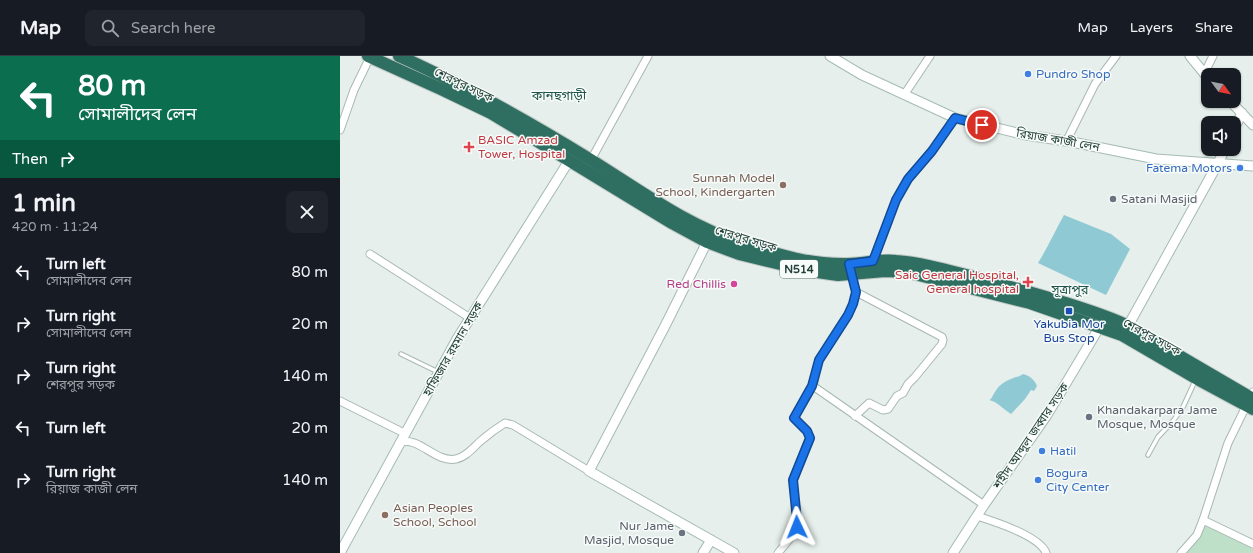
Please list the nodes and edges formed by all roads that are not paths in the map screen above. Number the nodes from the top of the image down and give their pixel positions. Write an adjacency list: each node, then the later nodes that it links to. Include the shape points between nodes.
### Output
1 (369, 56): 17 (street); 19 (highway, শেরপুর সড়ক / N514, via 491,113)
2 (400, 56): 19 (highway, শেরপুর সড়ক / N514, via 498,105)
3 (648, 56): 21 (street)
4 (830, 56): 11 (street, রিয়াজ কাজী লেন)
5 (930, 56): 11 (street)
6 (1116, 56): 18 (street, via 1095,84)
7 (1190, 56): 10 (street)
8 (1213, 56): 9 (street)
9 (1209, 68)
10 (1201, 70)
11 (904, 95): 15 (street, রিয়াজ কাজী লেন)
12 (1237, 108): 13 (street)
13 (1242, 113): 14 (street); 16 (street)
14 (1240, 116)
15 (955, 118): 18 (street, রিয়াজ কাজী লেন, via 1026,136); 26 (street, via 908,179 896,200)
16 (1253, 125)
17 (340, 130)
18 (1066, 142): 22 (street, রিয়াজ কাজী লেন, via 1156,159)
19 (572, 156): 21 (highway, শেরপুর সড়ক / N514); 24 (highway, শেরপুর সড়ক / N514, via 672,223); 29 (street, হাফিজার রহমান সড়ক)
20 (1222, 156): 22 (street)
21 (591, 160): 24 (highway, শেরপুর সড়ক / N514)
22 (1218, 165): 23 (street, রিয়াজ কাজী লেন); 31 (street)
23 (1253, 166)
24 (709, 237): 27 (highway, শেরপুর সড়ক / N514); 42 (street)
25 (370, 254): 29 (street)
26 (873, 261): 27 (highway, শেরপুর সড়ক / N514); 30 (highway, শেরপুর সড়ক / N514, via 896,261 1037,294)
27 (851, 270): 28 (street); 30 (highway, শেরপুর সড়ক / N514, via 919,274)
28 (856, 292): 35 (street, via 848,315 819,360); 38 (street, via 943,340 888,409 883,410 869,403)
29 (470, 318): 33 (street, হাফিজার রহমান সড়ক)
30 (1102, 321): 31 (highway, শেরপুর সড়ক / N514); 34 (highway, শেরপুর সড়ক / N514); 43 (street, শহীদ আব্দুল জব্বার সড়ক, via 1047,415)
31 (1128, 326): 36 (highway, শেরপুর সড়ক / N514)
32 (401, 354): 33 (lane)
33 (438, 372): 39 (street, হাফিজার রহমান সড়ক)
34 (1196, 378): 36 (highway, শেরপুর সড়ক / N514); 41 (lane, via 1183,407 1158,437)
35 (812, 386): 38 (street); 51 (street, via 794,418 807,431 810,438 793,480 797,527)
36 (1251, 400): 45 (street, via 1228,443)
37 (340, 401): 39 (street)
38 (855, 416): 43 (street)
39 (404, 433): 40 (street, হাফিজার রহমান সড়ক)
40 (399, 443): 42 (street, via 406,440 443,459 456,459 464,456 506,423); 48 (street, হাফিজার রহমান সড়ক)
41 (1148, 455)
42 (590, 471): 46 (street)
43 (984, 505): 44 (street, শহীদ আব্দুল জব্বার সড়ক)
44 (977, 516): 52 (street, শহীদ আব্দুল জব্বার সড়ক); 53 (street, via 1030,538 1044,548)
45 (1203, 520): 47 (street); 54 (street, via 1197,535)
46 (710, 540): 49 (street); 50 (street)
47 (1253, 544)
48 (340, 553)
49 (703, 553)
50 (734, 553)
51 (778, 553)
52 (953, 553)
53 (1046, 553)
54 (1181, 553)

